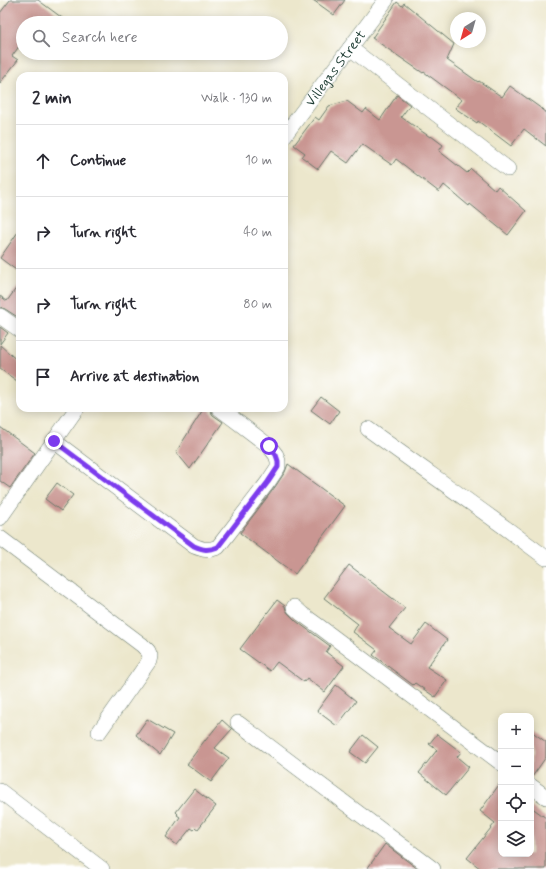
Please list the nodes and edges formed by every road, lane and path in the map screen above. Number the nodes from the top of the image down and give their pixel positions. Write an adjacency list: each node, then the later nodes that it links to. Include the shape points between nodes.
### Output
1 (386, 0): 2 (street, Villegas Street)
2 (350, 48): 3 (street, Villegas Street); 4 (street)
3 (288, 131)
4 (508, 169)
5 (0, 316): 6 (street)
6 (16, 327)
7 (75, 412): 10 (street)
8 (224, 412): 10 (street, via 269,446 276,455 278,467 218,547 211,550 194,546)
9 (368, 429): 13 (street)
10 (54, 441): 11 (street)
11 (0, 518)
12 (0, 538): 16 (street, via 148,651 149,661)
13 (546, 558)
14 (294, 607): 17 (street)
15 (238, 723): 22 (street)
16 (99, 732)
17 (498, 761)
18 (534, 788): 20 (street)
19 (0, 791): 21 (street)
20 (546, 797)
21 (102, 869)
22 (433, 869)

